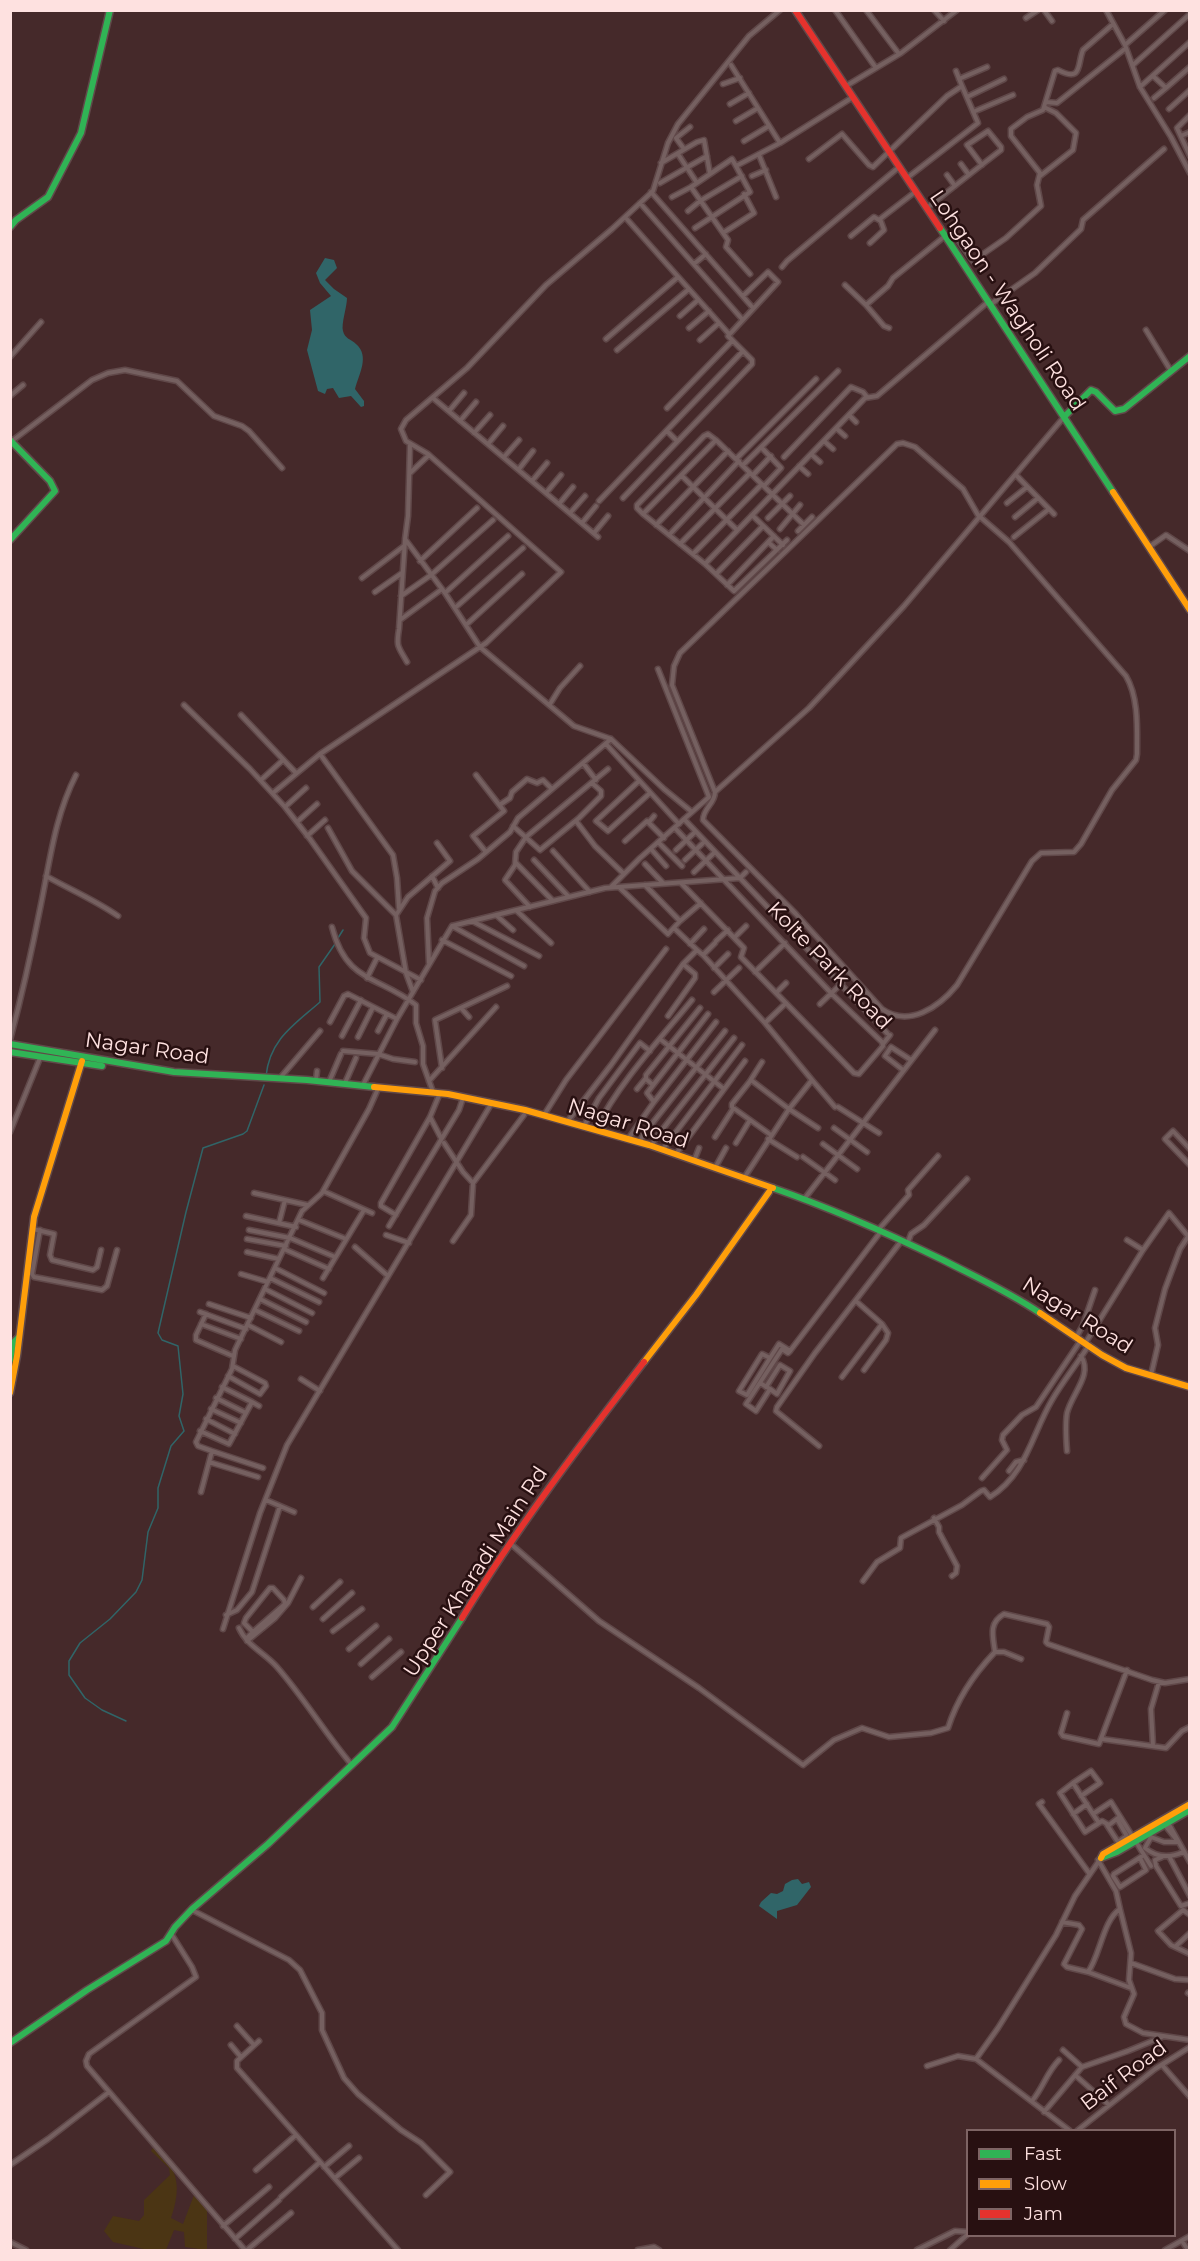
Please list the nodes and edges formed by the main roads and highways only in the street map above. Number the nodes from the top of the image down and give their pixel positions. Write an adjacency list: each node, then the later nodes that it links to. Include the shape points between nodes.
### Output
1 (110, 10): 3 (main road, via 81,133 48,197)
2 (795, 10): 5 (main road, Lohgaon - Wagholi Road)
3 (10, 227)
4 (1190, 356): 5 (main road, via 1120,411 1091,390)
5 (1064, 417): 8 (main road, Lohgaon - Wagholi Road)
6 (11, 440): 7 (main road, via 50,481 54,491)
7 (10, 540)
8 (1190, 610)
9 (10, 1042): 11 (main road, Nagar Road)
10 (10, 1052): 11 (main road, Nagar Road)
11 (82, 1060): 12 (main road, Nagar Road); 12 (main road, Nagar Road, via 174,1076); 16 (main road, via 35,1215 36,1229)
12 (438, 1095): 13 (main road, Nagar Road); 13 (main road, Nagar Road, via 501,1104)
13 (623, 1139): 14 (main road, Nagar Road); 15 (main road, Nagar Road, via 805,1199)
14 (770, 1192): 15 (main road, Nagar Road); 25 (main road, Upper Kharadi Main Rd, via 586,1437 487,1577 398,1719 268,1844 192,1910 166,1941 93,1985)
15 (879, 1232): 17 (main road, Nagar Road, via 1010,1298); 17 (main road, Nagar Road, via 1012,1294)
16 (15, 1342): 18 (main road); 20 (main road)
17 (1084, 1343): 19 (main road, Nagar Road, via 1126,1368); 19 (main road, Nagar Road, via 1125,1372)
18 (10, 1360)
19 (1190, 1389)
20 (11, 1390)
21 (1190, 1804): 23 (main road)
22 (1190, 1810): 23 (main road)
23 (1164, 1821): 24 (main road)
24 (1099, 1859)
25 (10, 2043)

